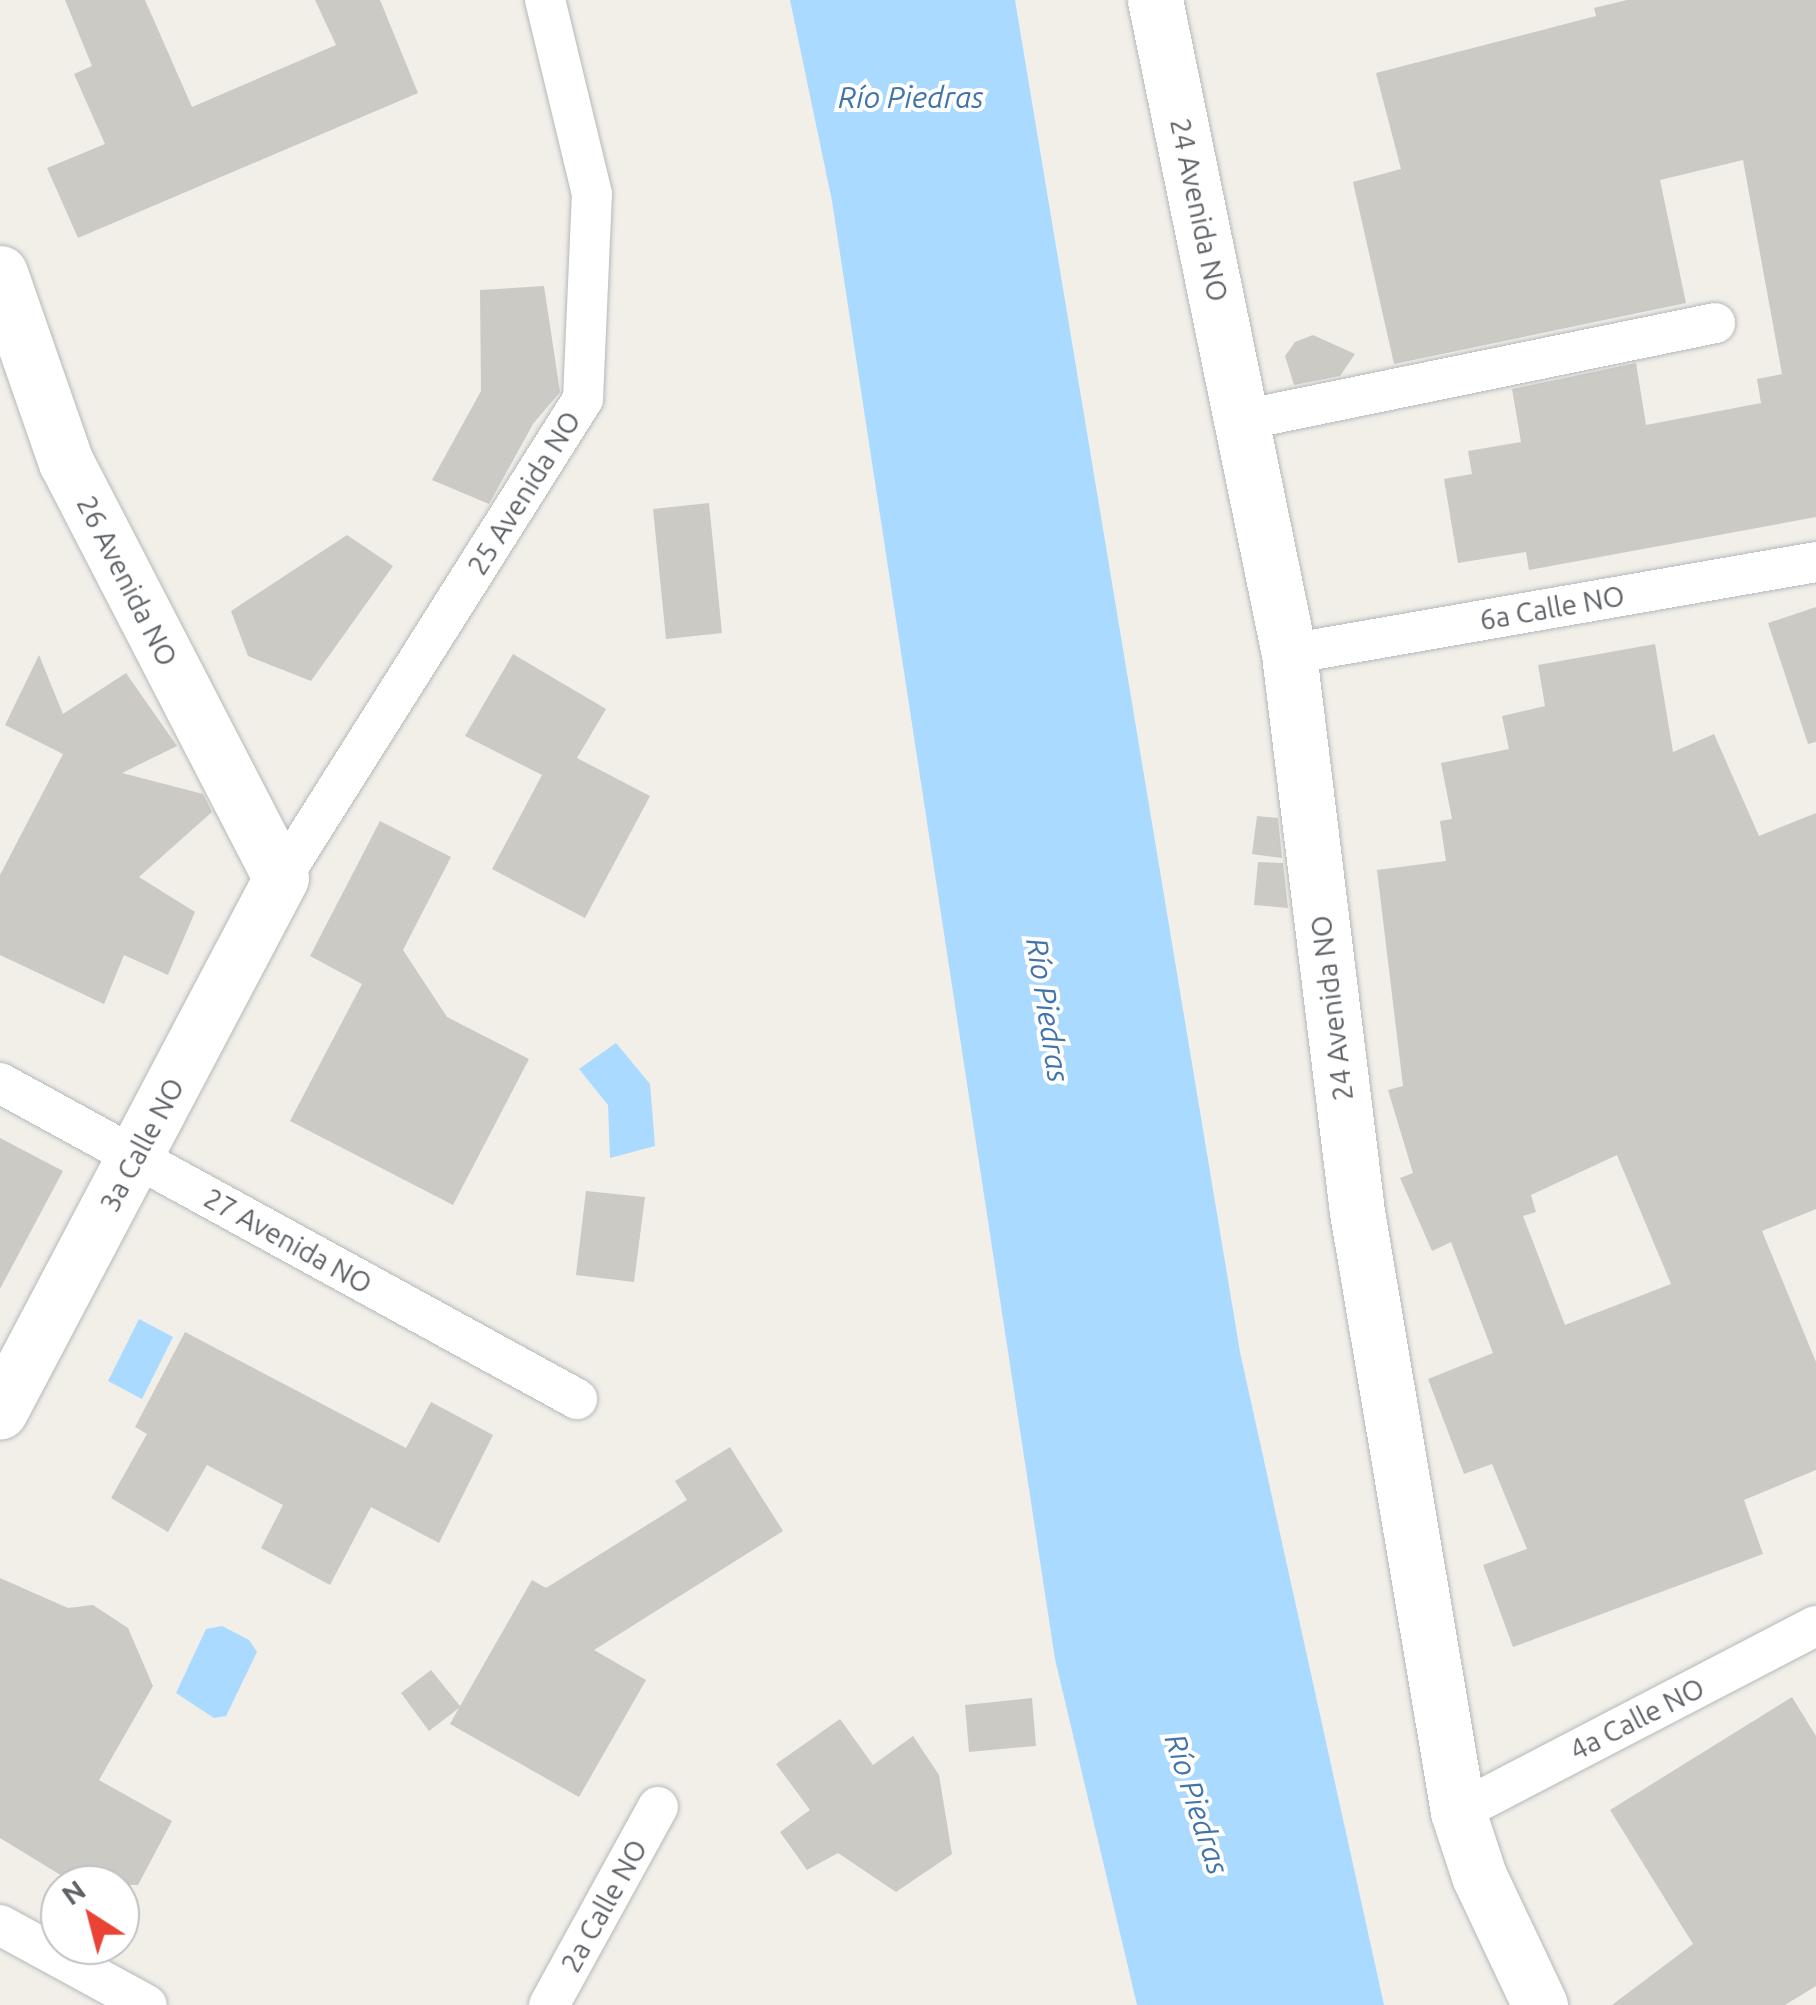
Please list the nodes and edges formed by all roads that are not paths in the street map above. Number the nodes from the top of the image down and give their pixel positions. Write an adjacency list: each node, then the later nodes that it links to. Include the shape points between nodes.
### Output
1 (544, 0): 8 (street, 25 Avenida NO, via 592,194 583,399)
2 (1156, 0): 5 (street, 24 Avenida NO)
3 (0, 273): 8 (street, 26 Avenida NO, via 66,462)
4 (1715, 323): 5 (street)
5 (1242, 420): 7 (street, 24 Avenida NO)
6 (1816, 562): 7 (street, 6a Calle NO)
7 (1289, 654): 15 (street, 24 Avenida NO, via 1357,1212)
8 (281, 878): 10 (street, 3a Calle NO)
9 (0, 1083): 10 (street, 27 Avenida NO)
10 (136, 1158): 11 (street, 27 Avenida NO); 12 (street, 3a Calle NO)
11 (577, 1399)
12 (0, 1411)
13 (1816, 1626): 15 (street, 4a Calle NO)
14 (658, 1807): 18 (street, 2a Calle NO)
15 (1458, 1812): 19 (street, 24 Avenida NO, via 1479,1876)
16 (0, 1925): 17 (street)
17 (147, 2005)
18 (549, 2005)
19 (1540, 2005)

